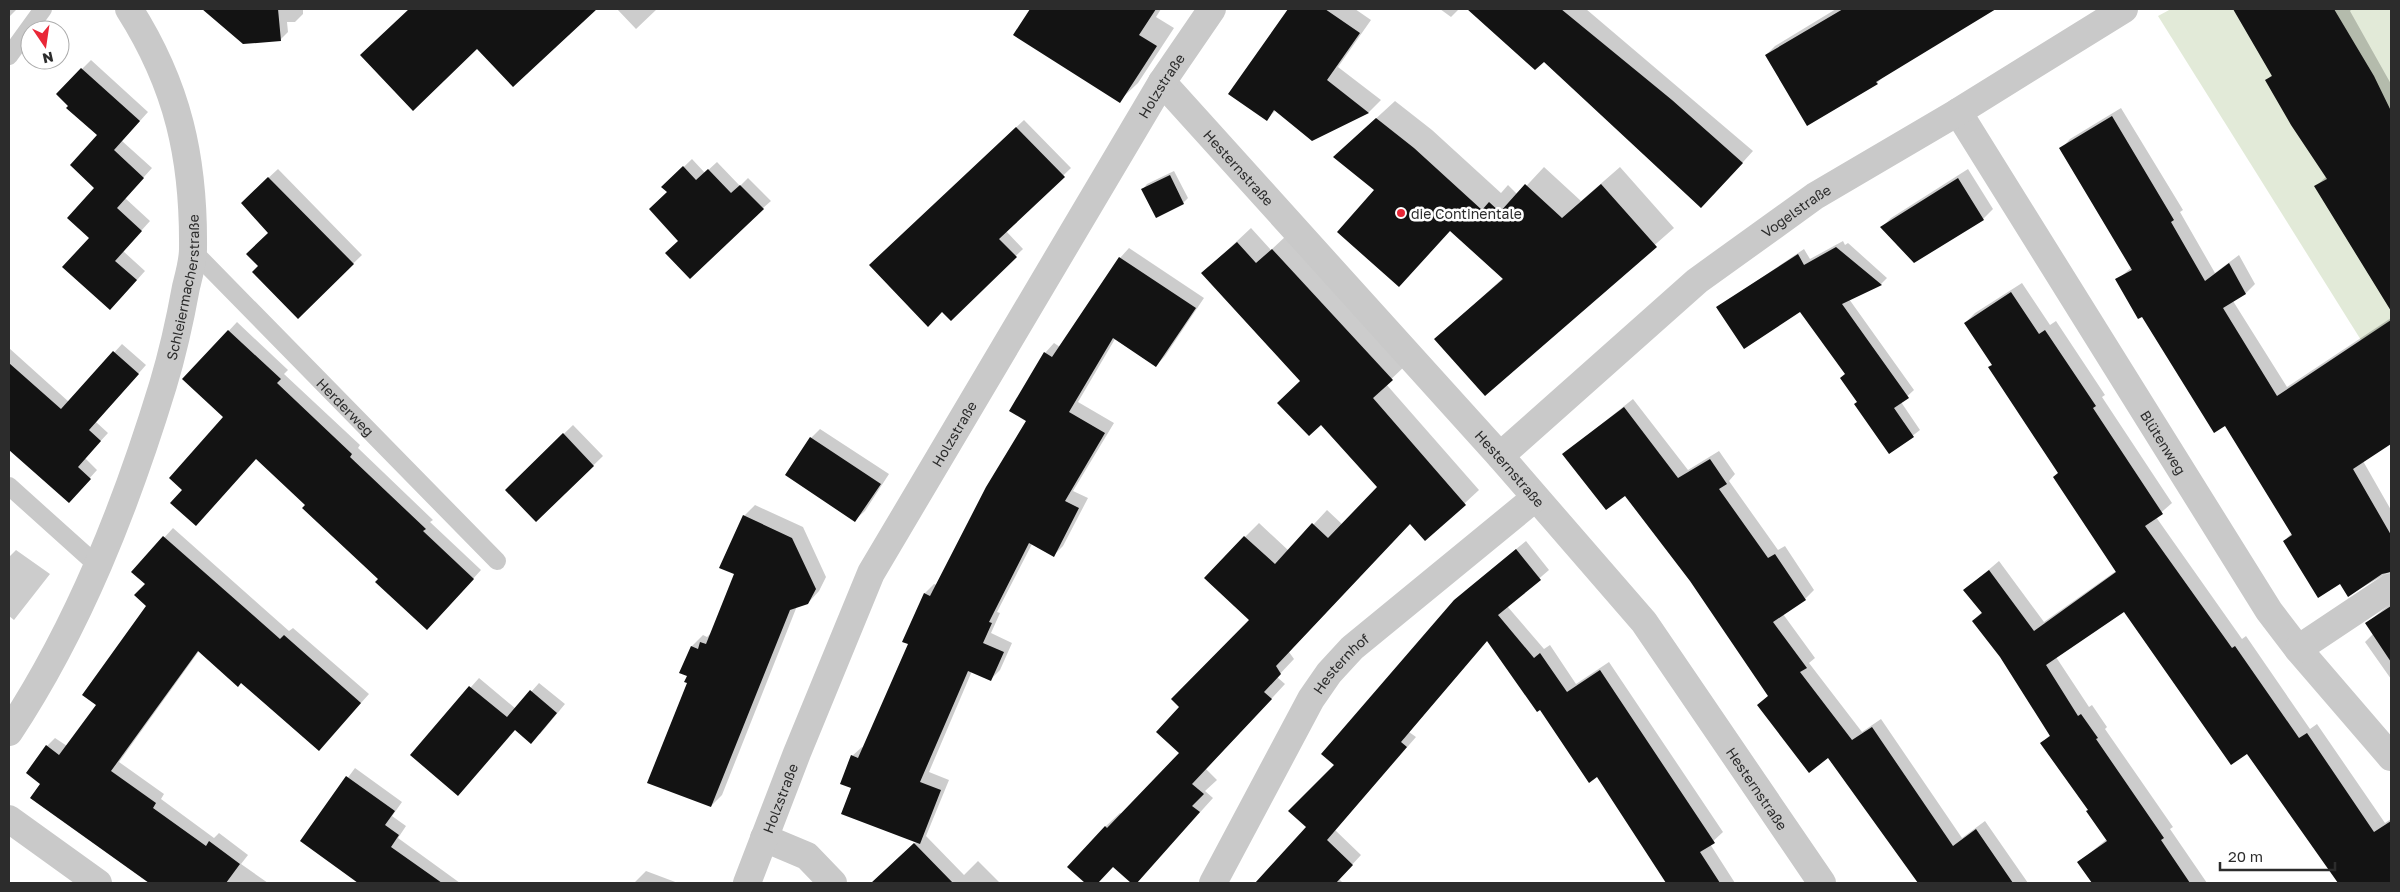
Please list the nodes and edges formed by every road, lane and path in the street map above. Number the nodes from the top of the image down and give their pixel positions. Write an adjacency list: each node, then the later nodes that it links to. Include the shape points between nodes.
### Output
1 (43, 9): 5 (lane)
2 (129, 9): 8 (street, Schleiermacherstraße, via 159,65 186,141)
3 (1212, 9): 6 (street, Holzstraße)
4 (2124, 9): 7 (street, Vogelstraße)
5 (9, 56)
6 (1162, 82): 9 (street, Hesternstraße); 19 (street, Holzstraße, via 871,573)
7 (1958, 112): 9 (street, Vogelstraße, via 1815,196 1697,281); 15 (street, Blütenweg, via 2269,611)
8 (193, 251): 12 (lane, Herderweg); 13 (street, Schleiermacherstraße, via 176,342 149,430)
9 (1500, 456): 11 (street, Hesternstraße)
10 (9, 486): 13 (lane)
11 (1535, 498): 23 (street, Hesternhof, via 1352,648 1329,673 1311,699); 24 (street, Hesternstraße, via 1644,622)
12 (497, 561)
13 (98, 566): 16 (street, Schleiermacherstraße, via 37,690)
14 (2391, 587): 15 (street)
15 (2298, 649): 17 (street, Blütenweg)
16 (9, 732)
17 (2391, 757)
18 (9, 819): 20 (street)
19 (764, 838): 21 (street, Holzstraße); 22 (street, via 807,856)
20 (98, 883)
21 (747, 883)
22 (833, 883)
23 (1213, 883)
24 (1822, 883)

